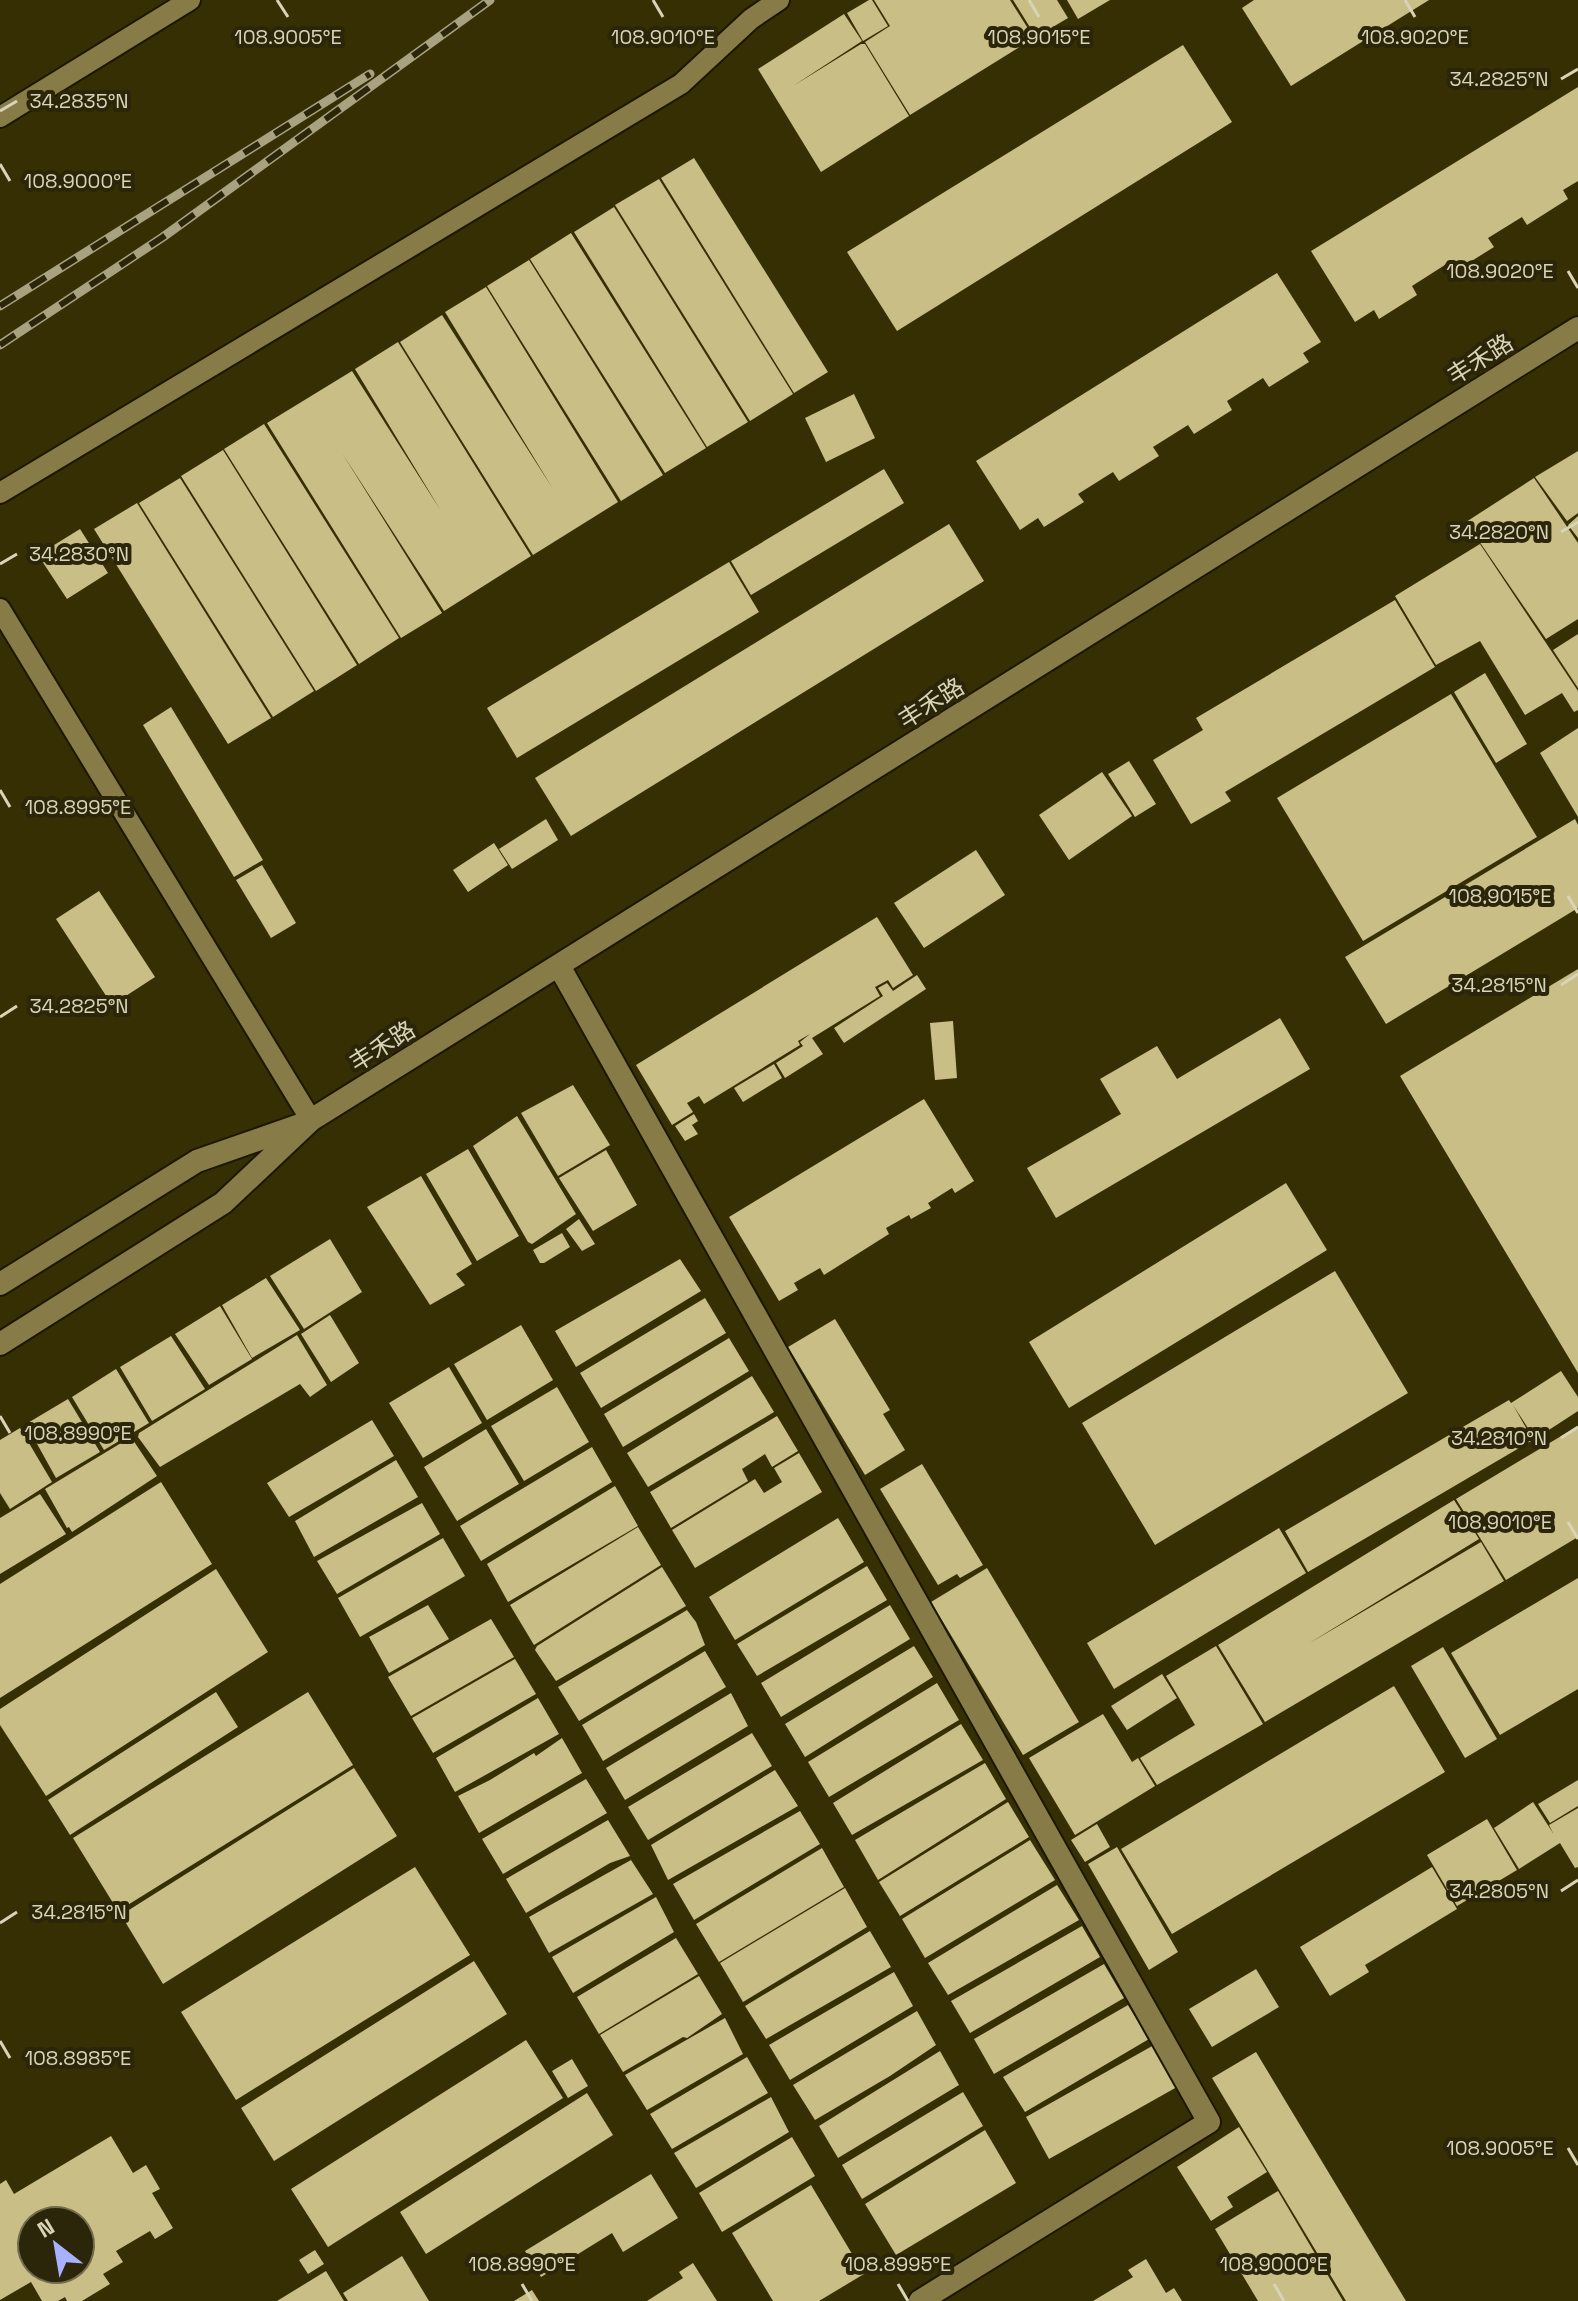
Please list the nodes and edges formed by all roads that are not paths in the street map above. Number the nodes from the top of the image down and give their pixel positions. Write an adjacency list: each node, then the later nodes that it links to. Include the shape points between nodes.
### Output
1 (190, 0): 3 (lane)
2 (779, 0): 5 (lane, via 681,84)
3 (0, 117)
4 (1578, 328): 7 (main road, 丰禾路)
5 (0, 493)
6 (0, 609): 8 (lane)
7 (559, 966): 8 (main road, 丰禾路); 11 (main road, via 1209,2122)
8 (311, 1120): 9 (main road, 丰禾路, via 197,1161); 10 (main road, 丰禾路, via 223,1203)
9 (0, 1284)
10 (0, 1344)
11 (920, 2301)

